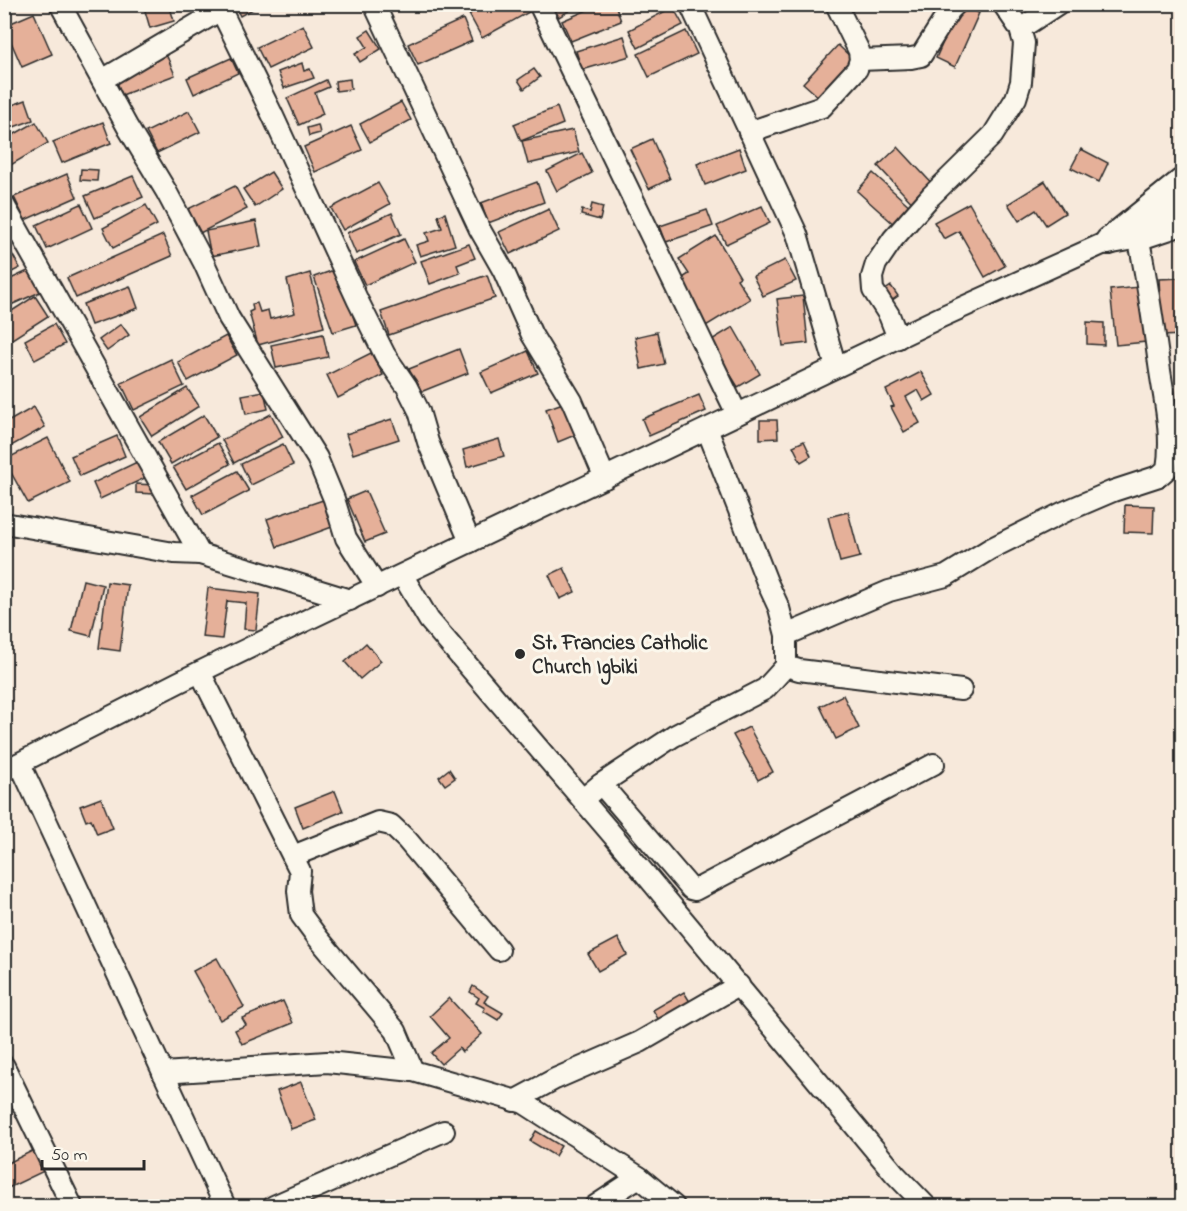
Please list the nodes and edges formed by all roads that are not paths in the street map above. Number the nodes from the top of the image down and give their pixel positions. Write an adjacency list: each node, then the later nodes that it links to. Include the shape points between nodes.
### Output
1 (60, 4): 12 (street)
2 (374, 4): 24 (street, via 478,228 532,335 572,401)
3 (539, 4): 22 (street)
4 (690, 4): 13 (street)
5 (836, 4): 11 (street)
6 (956, 4): 11 (street, via 921,56)
7 (1003, 4): 10 (street)
8 (1058, 4): 10 (street)
9 (219, 7): 12 (street); 26 (street, via 362,310 419,411)
10 (1020, 29): 20 (street, via 1024,43 1022,82 1006,115 993,135 893,239 876,264 873,290)
11 (860, 60): 13 (street, via 857,69 822,107)
12 (102, 80): 29 (street, via 166,191 229,318 317,458 346,538)
13 (749, 132): 21 (street, via 797,234)
14 (1182, 182): 19 (main road)
15 (1182, 203): 19 (street)
16 (4, 205): 27 (street)
17 (1182, 222): 18 (main road)
18 (1138, 236): 19 (main road); 31 (street, via 1168,413 1167,470 1064,512 946,576 889,591)
19 (1109, 241): 20 (street)
20 (898, 338): 21 (street)
21 (836, 367): 22 (street)
22 (738, 414): 23 (street)
23 (707, 429): 24 (street); 31 (street, via 779,608)
24 (605, 478): 26 (street)
25 (4, 523): 27 (street, via 174,553)
26 (470, 542): 28 (street)
27 (200, 554): 30 (street)
28 (402, 576): 29 (street); 38 (street, via 429,620)
29 (377, 587): 30 (street)
30 (350, 600): 33 (street)
31 (786, 636): 32 (street)
32 (786, 666): 34 (street); 37 (street, via 765,689 674,736)
33 (200, 672): 36 (street); 39 (street)
34 (961, 690)
35 (934, 764): 37 (street, via 695,890 690,889)
36 (12, 768): 44 (street)
37 (602, 784): 38 (street)
38 (583, 799): 41 (street)
39 (292, 856): 40 (street, via 378,822 391,825); 43 (street, via 300,871 297,891 301,915 396,1031)
40 (499, 950)
41 (739, 985): 45 (street, via 640,1042); 53 (street)
42 (4, 1066): 48 (street)
43 (413, 1071): 44 (street, via 327,1062); 45 (street)
44 (163, 1073): 49 (street)
45 (514, 1101): 47 (street, via 524,1103)
46 (444, 1131): 50 (street)
47 (639, 1177): 51 (street); 52 (street)
48 (72, 1206)
49 (225, 1206)
50 (274, 1206)
51 (595, 1206)
52 (674, 1206)
53 (926, 1206)

